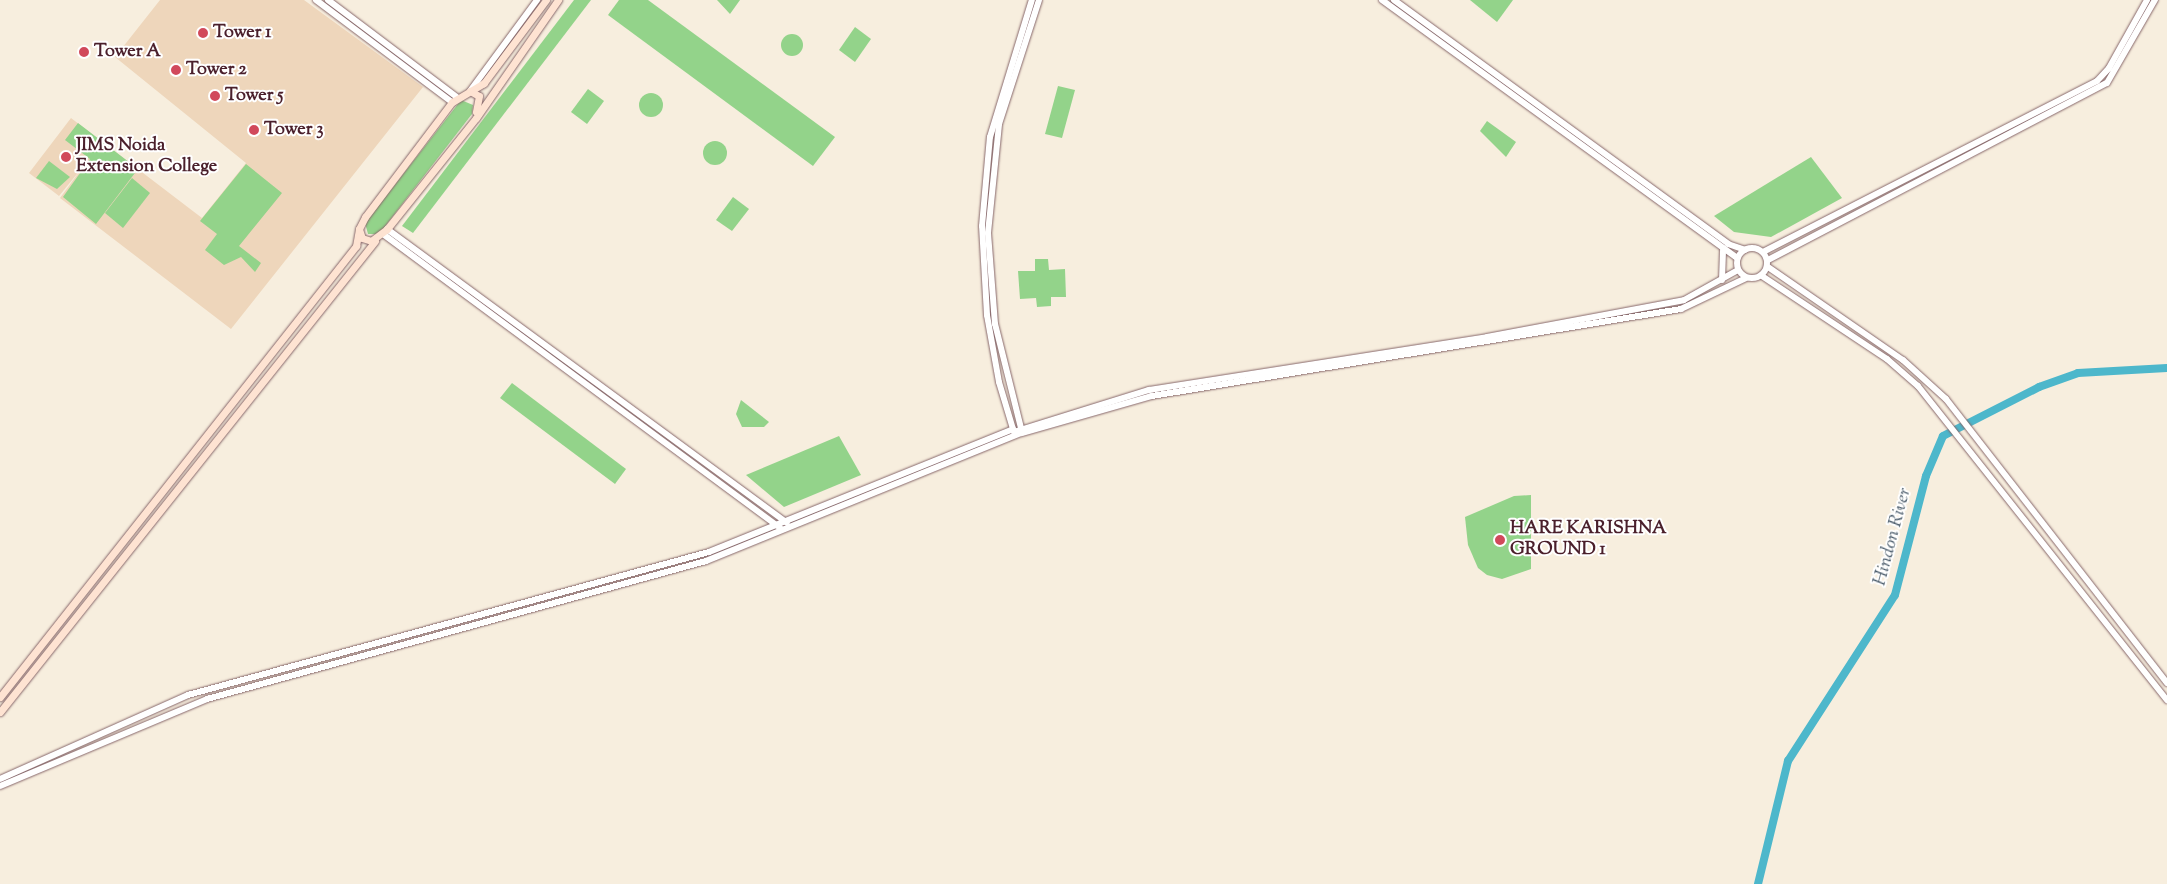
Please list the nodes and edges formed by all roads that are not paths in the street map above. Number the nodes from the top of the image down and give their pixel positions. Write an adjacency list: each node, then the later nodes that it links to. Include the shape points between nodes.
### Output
1 (316, 0): 13 (street)
2 (328, 0): 13 (street)
3 (537, 0): 12 (street)
4 (546, 0): 12 (main road, via 484,83)
5 (558, 0): 14 (main road)
6 (1032, 0): 27 (street, via 990,137 982,226 987,315)
7 (1039, 0): 27 (street, via 999,124 988,233 995,324)
8 (1382, 0): 17 (street)
9 (1394, 0): 18 (street, via 1728,244)
10 (2147, 0): 19 (street, via 2110,68 2097,80)
11 (2155, 0): 21 (street, via 2107,83)
12 (470, 91): 13 (main road); 14 (main road, via 479,100)
13 (455, 100): 15 (main road)
14 (471, 124): 16 (main road)
15 (359, 229): 16 (main road, via 362,238); 35 (main road, via 356,246)
16 (383, 234): 28 (street); 29 (street); 37 (main road, via 327,296)
17 (1723, 250): 20 (street); 25 (street)
18 (1745, 250): 19 (street); 20 (street)
19 (1763, 252): 21 (street)
20 (1737, 258): 22 (street)
21 (1768, 264): 23 (street); 34 (street, via 1903,360 1946,399)
22 (1738, 270): 24 (street); 25 (street)
23 (1762, 276): 24 (street); 36 (street, via 1887,358 1937,407)
24 (1746, 278): 26 (street, via 1681,309)
25 (1722, 280): 26 (street, via 1684,300)
26 (1353, 361): 27 (street, via 1149,390)
27 (1018, 431): 30 (street); 32 (street)
28 (669, 435): 29 (street); 30 (street)
29 (664, 442): 31 (street)
30 (785, 522): 31 (street); 32 (street)
31 (777, 525): 33 (street); 38 (street, via 663,566 188,695)
32 (794, 528): 33 (street)
33 (785, 531): 39 (street, via 628,585 207,699)
34 (2167, 683)
35 (0, 697)
36 (2167, 700)
37 (0, 712)
38 (0, 779)
39 (0, 786)

